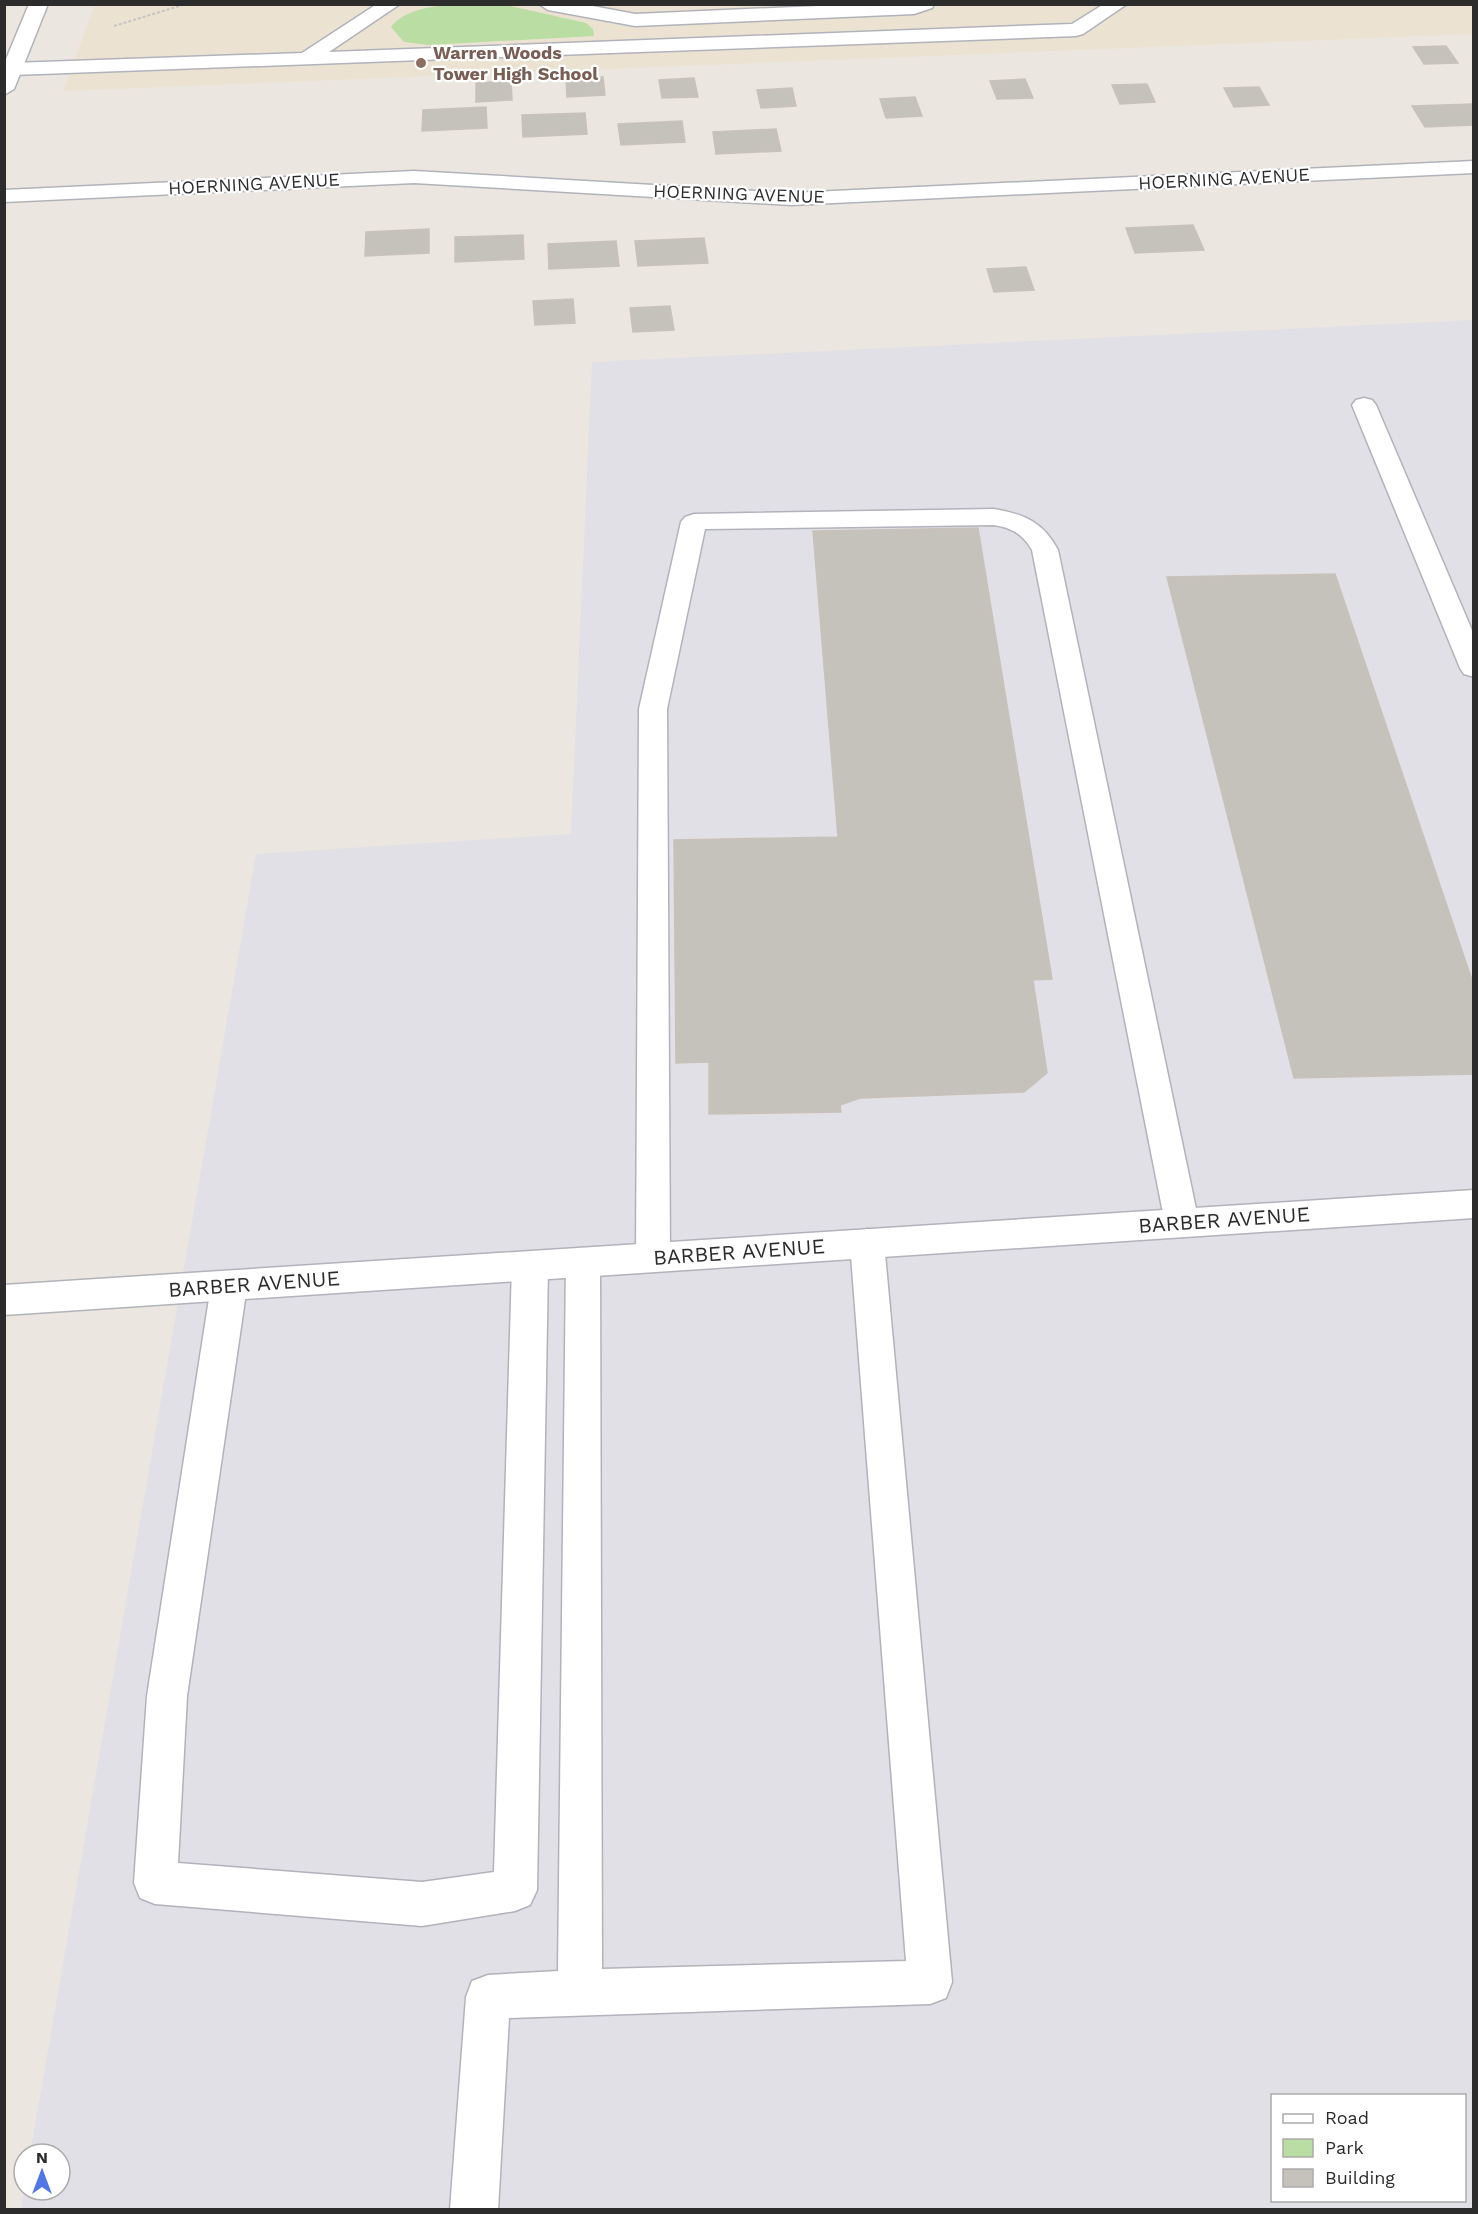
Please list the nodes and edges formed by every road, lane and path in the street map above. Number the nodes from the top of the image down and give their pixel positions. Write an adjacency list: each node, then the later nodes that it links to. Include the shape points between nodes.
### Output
1 (39, 4): 9 (street)
2 (186, 4): 7 (path)
3 (391, 4): 8 (street)
4 (548, 4): 5 (street, via 635,20 914,8)
5 (925, 4)
6 (1118, 4): 8 (street, via 1076,30)
7 (109, 27)
8 (307, 57): 9 (street)
9 (13, 69): 10 (street)
10 (4, 89)
11 (1473, 167): 12 (street, HOERNING AVENUE, via 792,199 414,177)
12 (4, 196)
13 (1364, 405): 14 (street)
14 (1473, 668)
15 (1473, 1204): 16 (street, BARBER AVENUE)
16 (1182, 1223): 17 (street, BARBER AVENUE); 18 (street, via 1045,550 1039,538 1020,521 994,517 694,522 652,709)
17 (867, 1243): 18 (street, BARBER AVENUE); 23 (street, via 930,1982)
18 (653, 1258): 19 (street, BARBER AVENUE)
19 (583, 1262): 20 (street, BARBER AVENUE); 23 (street)
20 (530, 1266): 21 (street, BARBER AVENUE); 21 (street, via 515,1890 422,1904 155,1883 166,1696)
21 (229, 1286): 22 (street, BARBER AVENUE)
22 (4, 1300)
23 (580, 1992): 24 (street, via 488,1997)
24 (474, 2210)

